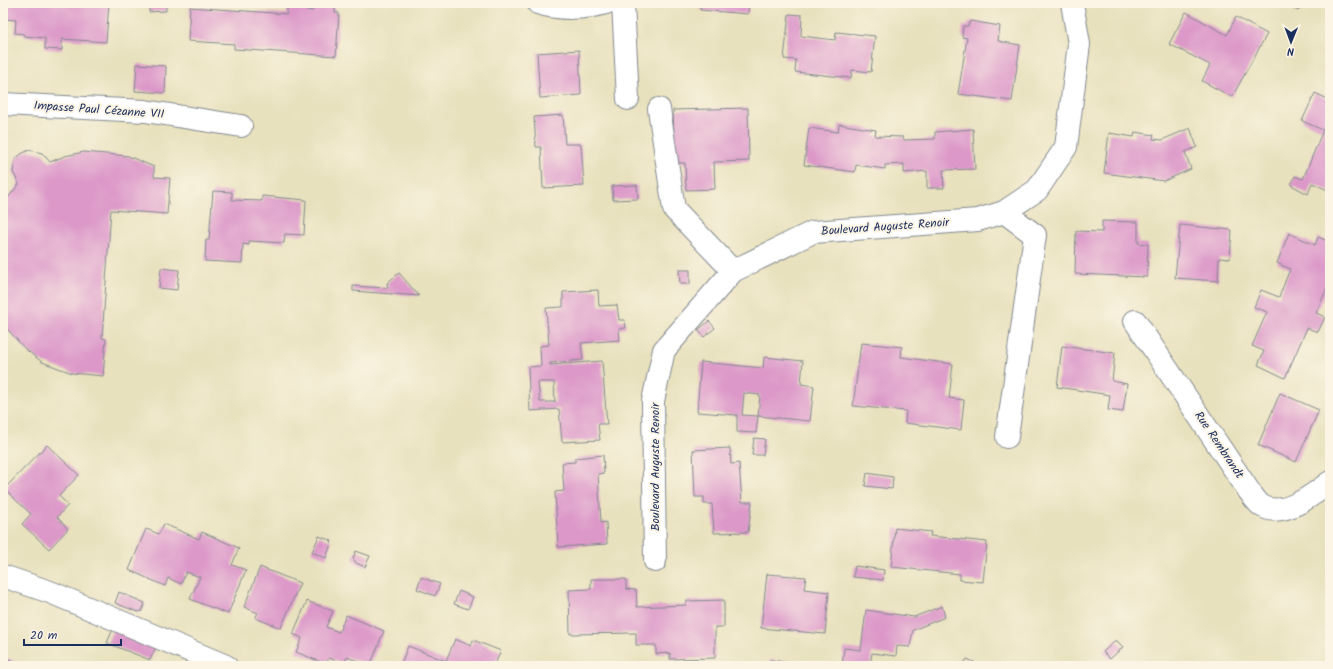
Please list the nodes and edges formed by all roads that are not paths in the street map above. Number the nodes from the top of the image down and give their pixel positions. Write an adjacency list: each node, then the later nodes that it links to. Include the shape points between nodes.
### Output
1 (538, 3): 2 (street, via 554,8)
2 (606, 3)
3 (623, 3): 5 (street)
4 (1072, 3): 9 (street, Boulevard Auguste Renoir, via 1079,44 1066,147 1037,190)
5 (628, 99)
6 (3, 104): 8 (street, Impasse Paul Cézanne VII, via 145,111)
7 (659, 109): 10 (street, via 674,210)
8 (241, 126)
9 (1004, 212): 10 (street, Boulevard Auguste Renoir, via 978,220 813,232); 12 (street, via 1035,235)
10 (733, 272): 14 (street, Boulevard Auguste Renoir, via 664,350 654,401)
11 (1135, 321): 13 (street, Rue Rembrandt, via 1249,491 1262,506 1275,509 1303,502)
12 (1007, 437)
13 (1330, 482)
14 (655, 561)
15 (3, 576): 16 (street, via 50,592)
16 (226, 666)

